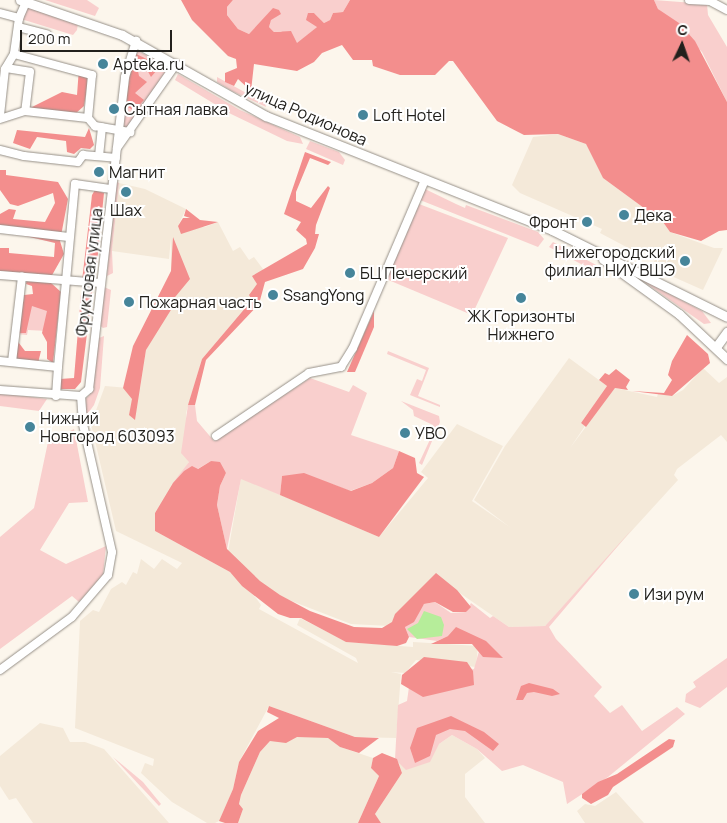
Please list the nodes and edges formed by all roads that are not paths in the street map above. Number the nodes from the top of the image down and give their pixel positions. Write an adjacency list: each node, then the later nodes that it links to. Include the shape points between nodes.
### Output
1 (688, 0): 2 (street)
2 (710, 0): 4 (street)
3 (23, 1): 6 (street, улица Родионова); 8 (main road, улица Родионова, via 97,24)
4 (727, 10)
5 (0, 13): 6 (street)
6 (18, 22): 7 (street); 9 (street, улица Родионова)
7 (47, 34)
8 (136, 41): 10 (main road, улица Родионова); 17 (street, Фруктовая улица, via 128,64)
9 (14, 54): 11 (street); 15 (street, via 92,75)
10 (176, 64): 18 (street); 23 (main road, улица Родионова, via 266,116)
11 (6, 68): 12 (street); 13 (street, via 30,72)
12 (1, 92): 14 (street)
13 (25, 111): 14 (street); 15 (street)
14 (0, 117)
15 (88, 118): 16 (street, via 95,126)
16 (102, 127): 17 (street); 21 (street)
17 (120, 129): 18 (street); 19 (street, Фруктовая улица)
18 (130, 132): 19 (street)
19 (117, 148): 22 (street, Фруктовая улица)
20 (0, 150): 21 (street, via 78,162 83,154)
21 (99, 156): 22 (street)
22 (116, 158): 24 (street, Фруктовая улица)
23 (426, 180): 27 (main road, улица Родионова); 42 (street, via 353,348 341,367 309,374)
24 (112, 189): 26 (street, via 75,184); 31 (street, Фруктовая улица)
25 (0, 230): 26 (street)
26 (69, 237): 30 (street)
27 (580, 243): 32 (main road, улица Родионова); 34 (main road, улица Родионова, via 660,299)
28 (0, 275): 29 (street)
29 (22, 277): 30 (street); 37 (street)
30 (65, 281): 31 (street); 38 (street)
31 (101, 284): 41 (street, Фруктовая улица, via 89,389)
32 (727, 317)
33 (727, 332): 34 (main road)
34 (716, 347): 35 (main road, улица Родионова)
35 (727, 359)
36 (0, 361): 37 (street)
37 (12, 362): 38 (street)
38 (58, 367): 40 (street)
39 (0, 390): 40 (street)
40 (56, 396): 41 (street)
41 (81, 396): 43 (street, via 83,424 112,552 110,568 103,583 72,617)
42 (216, 436)
43 (0, 670)

